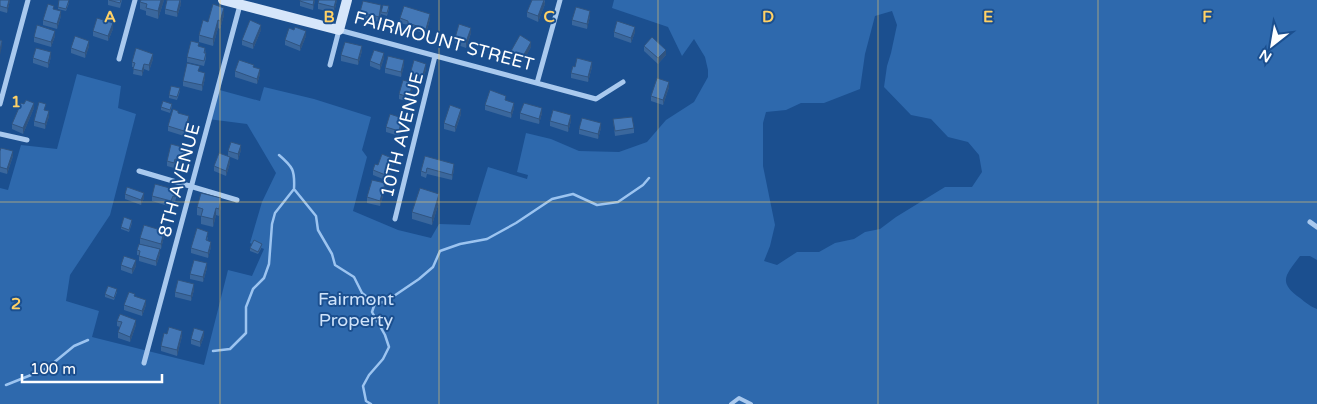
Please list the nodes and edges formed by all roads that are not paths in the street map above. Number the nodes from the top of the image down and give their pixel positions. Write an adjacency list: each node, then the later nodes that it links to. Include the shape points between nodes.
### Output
1 (28, 0): 13 (street)
2 (135, 0): 9 (street)
3 (223, 0): 6 (street, FAIRMOUNT STREET)
4 (347, 0): 7 (street)
5 (560, 0): 12 (street)
6 (240, 5): 7 (street, FAIRMOUNT STREET); 17 (street, 8TH AVENUE)
7 (339, 30): 8 (street, FAIRMOUNT STREET); 10 (street)
8 (435, 56): 12 (street, FAIRMOUNT STREET); 19 (street, 10TH AVENUE)
9 (119, 59)
10 (330, 66)
11 (623, 82): 12 (street, FAIRMOUNT STREET, via 596,99)
12 (537, 83)
13 (0, 104)
14 (0, 134): 15 (street)
15 (27, 140)
16 (139, 171): 17 (street)
17 (192, 186): 18 (street); 22 (street, 8TH AVENUE)
18 (238, 200)
19 (395, 219)
20 (1310, 222): 21 (street)
21 (1317, 227)
22 (144, 363)
23 (731, 404): 24 (lane, via 739,398)
24 (751, 404)

